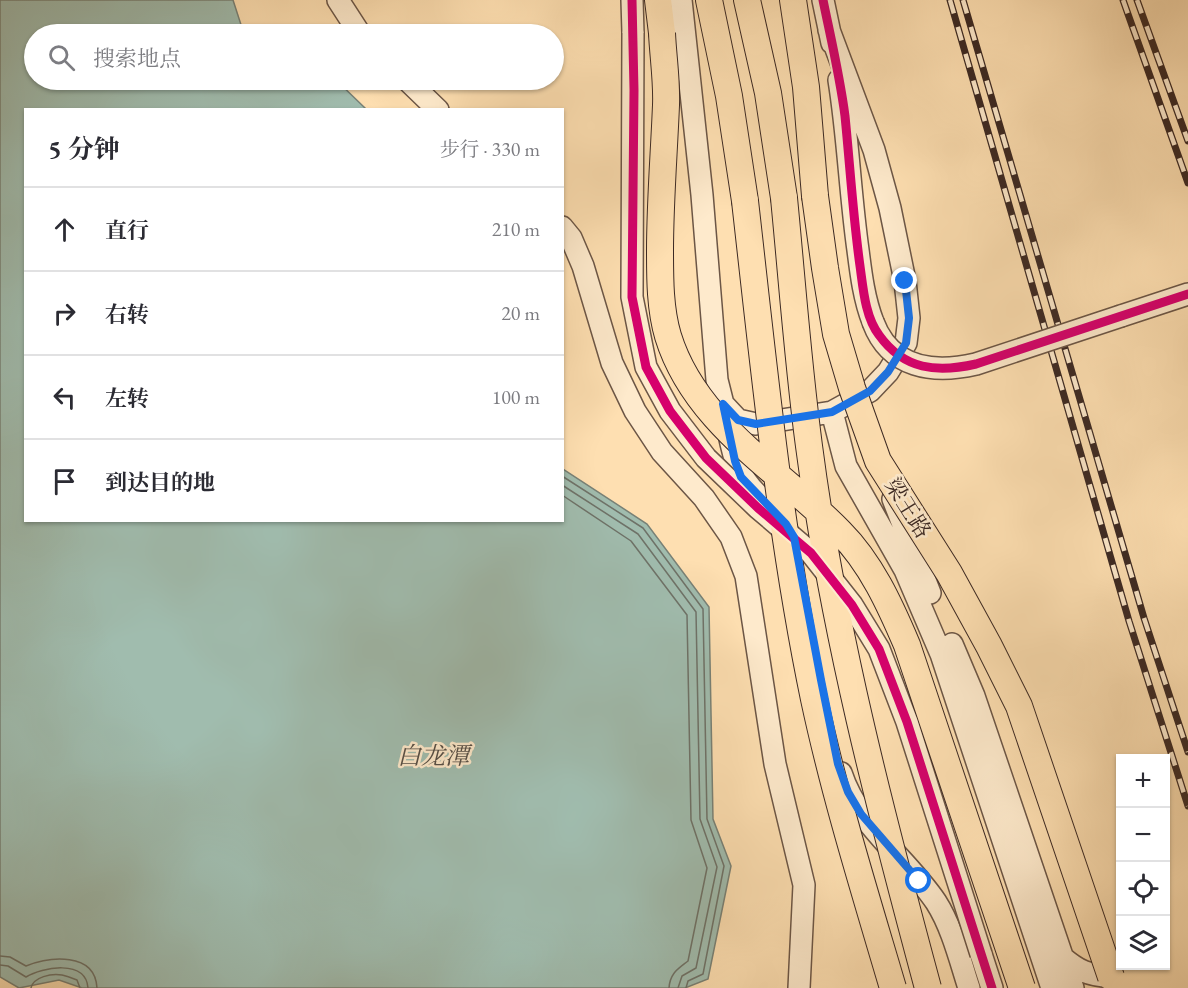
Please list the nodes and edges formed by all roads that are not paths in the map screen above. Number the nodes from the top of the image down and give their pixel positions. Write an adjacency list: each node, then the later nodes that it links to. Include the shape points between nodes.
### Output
1 (338, 0): 9 (street)
2 (632, 0): 24 (street, bridge, via 632,297 646,367 670,411 706,458 811,553 852,605 879,649 907,722)
3 (658, 0): 25 (main road, bridge, via 667,101 660,286 668,336 684,374 706,407 842,534 890,603)
4 (681, 0): 15 (street, via 716,371)
5 (709, 0): 21 (main road, bridge, via 745,201 774,462 814,700 852,850)
6 (747, 0): 22 (main road, bridge, via 768,93 784,198 809,447 831,577 858,716)
7 (793, 0): 17 (main road, 梁王路, bridge, via 806,87 815,196 836,334)
8 (822, 0): 10 (street)
9 (354, 24)
10 (829, 30): 14 (street, bridge, via 844,115 862,280 877,333 901,357 933,369 954,369); 16 (street, via 868,133 890,208 909,318 906,343 888,372 870,391)
11 (417, 90): 12 (street)
12 (436, 108)
13 (564, 230): 20 (street, via 583,266 612,363 635,411 662,452 704,498 731,537 746,576 775,764 804,885)
14 (1188, 294)
15 (723, 404): 16 (street, via 738,420 756,424); 23 (street, via 741,477 794,537 838,764 848,792 861,814 936,903)
16 (832, 412): 18 (street, via 846,466 905,570 941,654)
17 (878, 461): 19 (main road, 梁王路, bridge, via 950,573 1018,706); 27 (street, bridge, via 974,696)
18 (1027, 910): 19 (street, via 1055,950 1073,967); 26 (street)
19 (1113, 981)
20 (799, 988)
21 (893, 988)
22 (928, 988)
23 (969, 988)
24 (992, 988)
25 (1022, 988)
26 (1052, 988)
27 (1073, 988)

